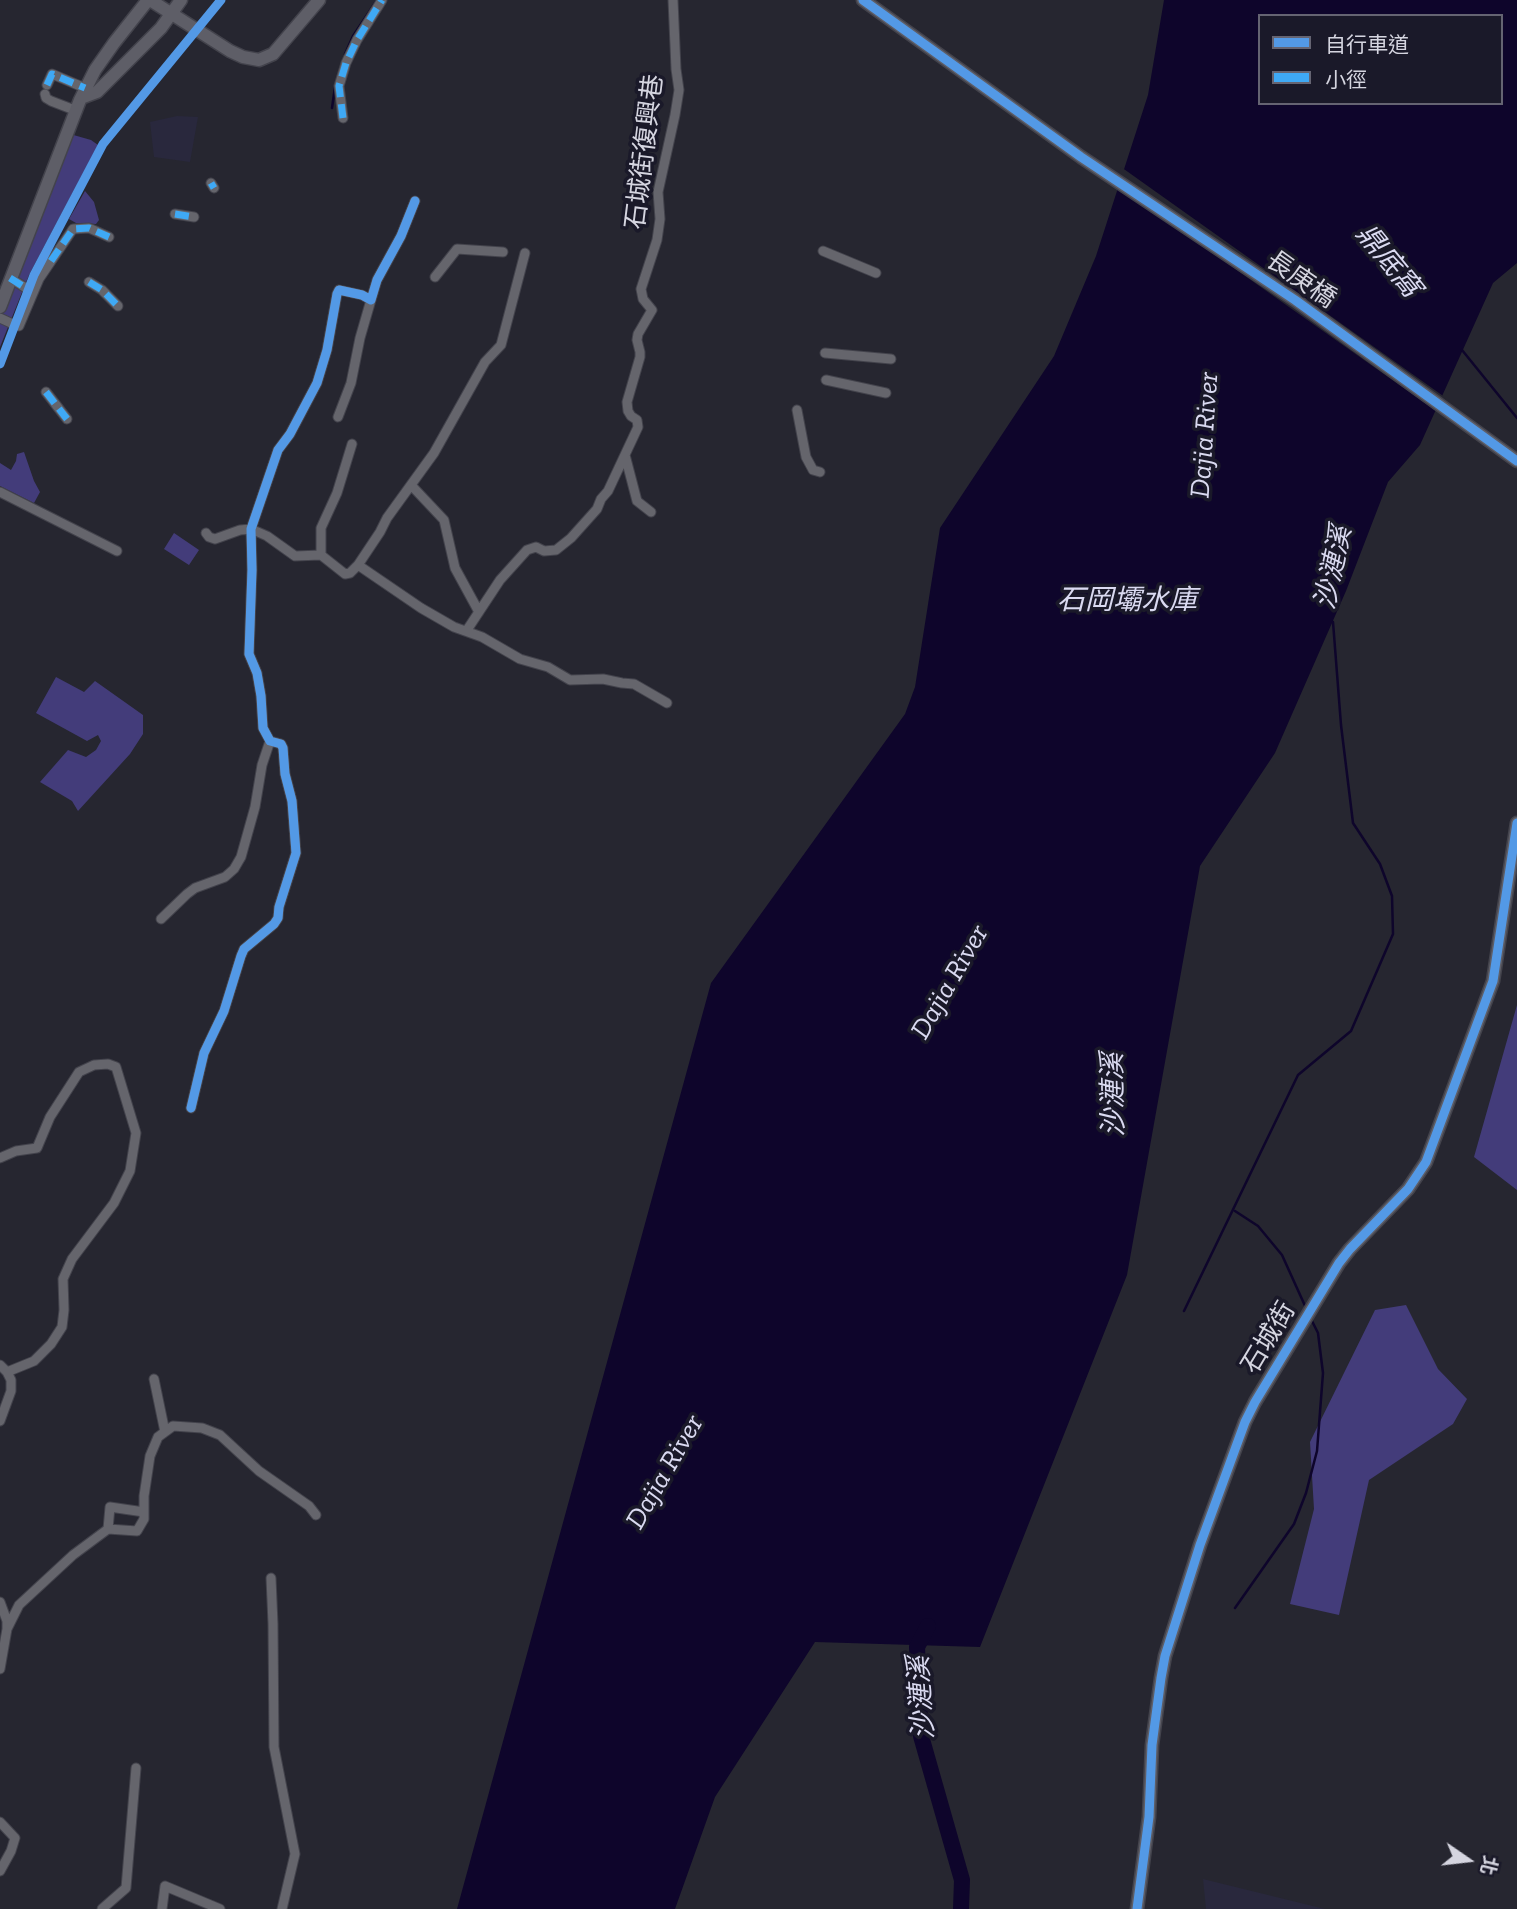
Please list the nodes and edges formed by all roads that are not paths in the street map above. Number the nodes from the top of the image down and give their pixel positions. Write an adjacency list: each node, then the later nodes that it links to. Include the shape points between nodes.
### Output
1 (149, 0): 7 (street); 8 (street, via 114,43)
2 (181, 0): 7 (street)
3 (319, 0): 7 (street, via 273,54 259,60 230,51)
4 (382, 0): 9 (street, via 346,63 339,86)
5 (673, 0): 35 (street, 石城街復興巷, via 679,90 658,192 657,240 640,289 652,310 637,340 640,357 627,407 639,423)
6 (863, 0): 36 (street, 長庚橋, via 1081,157 1295,300)
7 (172, 13): 8 (street, via 97,92)
8 (81, 99): 8 (street, via 46,98 52,74); 19 (street)
9 (343, 118)
10 (415, 201): 22 (street)
11 (175, 214): 12 (street)
12 (194, 216)
13 (109, 237): 21 (street, via 89,228 73,229)
14 (823, 251): 17 (street)
15 (503, 252): 18 (street, via 457,249)
16 (525, 253): 38 (street, via 501,345 485,362)
17 (876, 273)
18 (435, 277)
19 (10, 278): 21 (street); 24 (street)
20 (89, 282): 23 (street)
21 (29, 293): 25 (street, via 17,326)
22 (371, 300): 32 (street); 41 (street, via 339,290 317,383 280,446)
23 (118, 306)
24 (0, 307)
25 (0, 318)
26 (825, 353): 27 (street)
27 (891, 359)
28 (826, 380): 30 (street)
29 (46, 392): 33 (street)
30 (886, 393)
31 (797, 410): 37 (street, via 806,457 813,470)
32 (338, 417)
33 (67, 419)
34 (352, 444): 44 (street, via 321,528)
35 (625, 455): 40 (street, via 637,501); 46 (street, via 589,519 556,550 527,550)
36 (1517, 461)
37 (820, 472)
38 (411, 485): 45 (street); 46 (street, via 444,520 455,568)
39 (0, 492): 43 (street)
40 (651, 513)
41 (251, 529): 42 (street, via 215,539); 44 (street, via 295,556); 49 (street, via 249,654 257,673 263,728)
42 (206, 533)
43 (117, 551)
44 (321, 555): 45 (street, via 345,574)
45 (358, 565): 47 (street, via 421,608)
46 (479, 611): 47 (street)
47 (467, 630): 48 (street, via 569,680 634,684)
48 (667, 703)
49 (270, 741): 51 (street, via 234,869 195,888); 52 (street, via 284,748 295,857 278,918 241,956 224,1011 204,1053)
50 (1517, 823): 72 (street, 石城街, via 1493,981 1426,1162 1408,1189 1339,1263 1255,1402 1200,1545 1161,1678)
51 (161, 919)
52 (191, 1108)
53 (0, 1158): 54 (street, via 37,1148 50,1117 79,1072 94,1065 116,1067 136,1133 130,1171 63,1279 62,1327 34,1361)
54 (4, 1369): 56 (street, via 11,1391)
55 (154, 1378): 57 (street)
56 (0, 1421)
57 (166, 1432): 58 (street, via 158,1437 150,1456); 59 (street, via 173,1426 190,1426 220,1435)
58 (144, 1512): 60 (street, via 137,1531); 60 (street, via 110,1507)
59 (316, 1515)
60 (108, 1529): 63 (street, via 19,1605)
61 (271, 1578): 71 (street, via 274,1747 295,1854)
62 (0, 1602): 63 (street)
63 (7, 1629): 64 (street)
64 (0, 1669)
65 (136, 1768): 68 (street, via 126,1888)
66 (0, 1822): 67 (street, via 15,1838)
67 (0, 1871)
68 (102, 1909)
69 (162, 1909): 70 (street, via 165,1886)
70 (220, 1909)
71 (282, 1909)
72 (1137, 1909)

